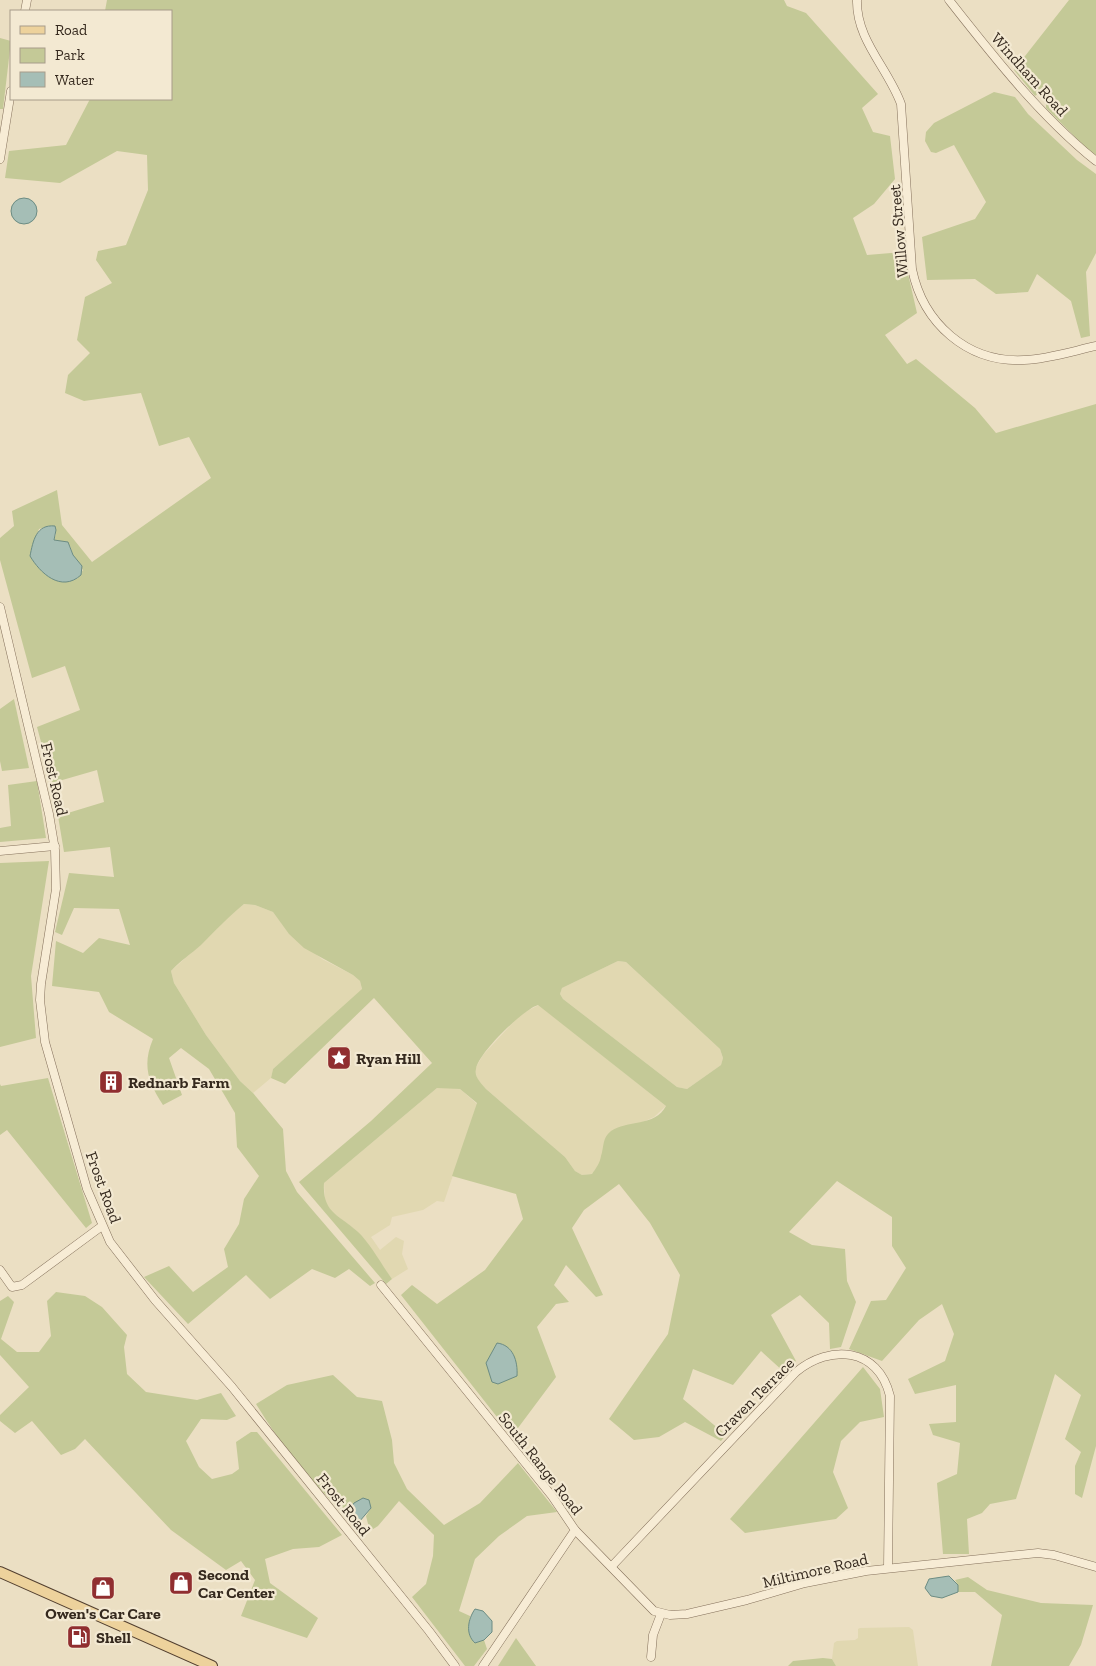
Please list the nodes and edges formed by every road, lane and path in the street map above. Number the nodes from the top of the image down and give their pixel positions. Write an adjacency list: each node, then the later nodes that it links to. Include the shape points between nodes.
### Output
1 (857, 0): 6 (street, Willow Street, via 864,36 893,84 901,104 912,269 928,312 956,340 992,357 1026,360)
2 (949, 0): 5 (street, Windham Road, via 1032,98)
3 (10, 97): 4 (street)
4 (0, 158)
5 (1096, 161)
6 (1096, 346)
7 (0, 607): 8 (street, Frost Road)
8 (55, 846): 9 (street); 10 (street, Frost Road, via 56,888 42,966 41,1016 71,1135)
9 (0, 851)
10 (102, 1226): 11 (street, via 22,1286 12,1287); 21 (street, Frost Road, via 120,1257 232,1388 430,1631)
11 (0, 1270)
12 (381, 1285): 13 (street, South Range Road, via 552,1496)
13 (575, 1530): 14 (street); 22 (street, South Range Road)
14 (612, 1566): 16 (street, Craven Terrace, via 796,1372 819,1357 844,1354 872,1364 884,1378 890,1396); 18 (street, via 644,1602)
15 (1096, 1567): 16 (street, Miltimore Road, via 1038,1553)
16 (888, 1568): 18 (street, Miltimore Road, via 805,1583 700,1612)
17 (0, 1572): 20 (main road)
18 (661, 1614): 19 (street, via 653,1635)
19 (651, 1657)
20 (212, 1666)
21 (454, 1666)
22 (484, 1666)

